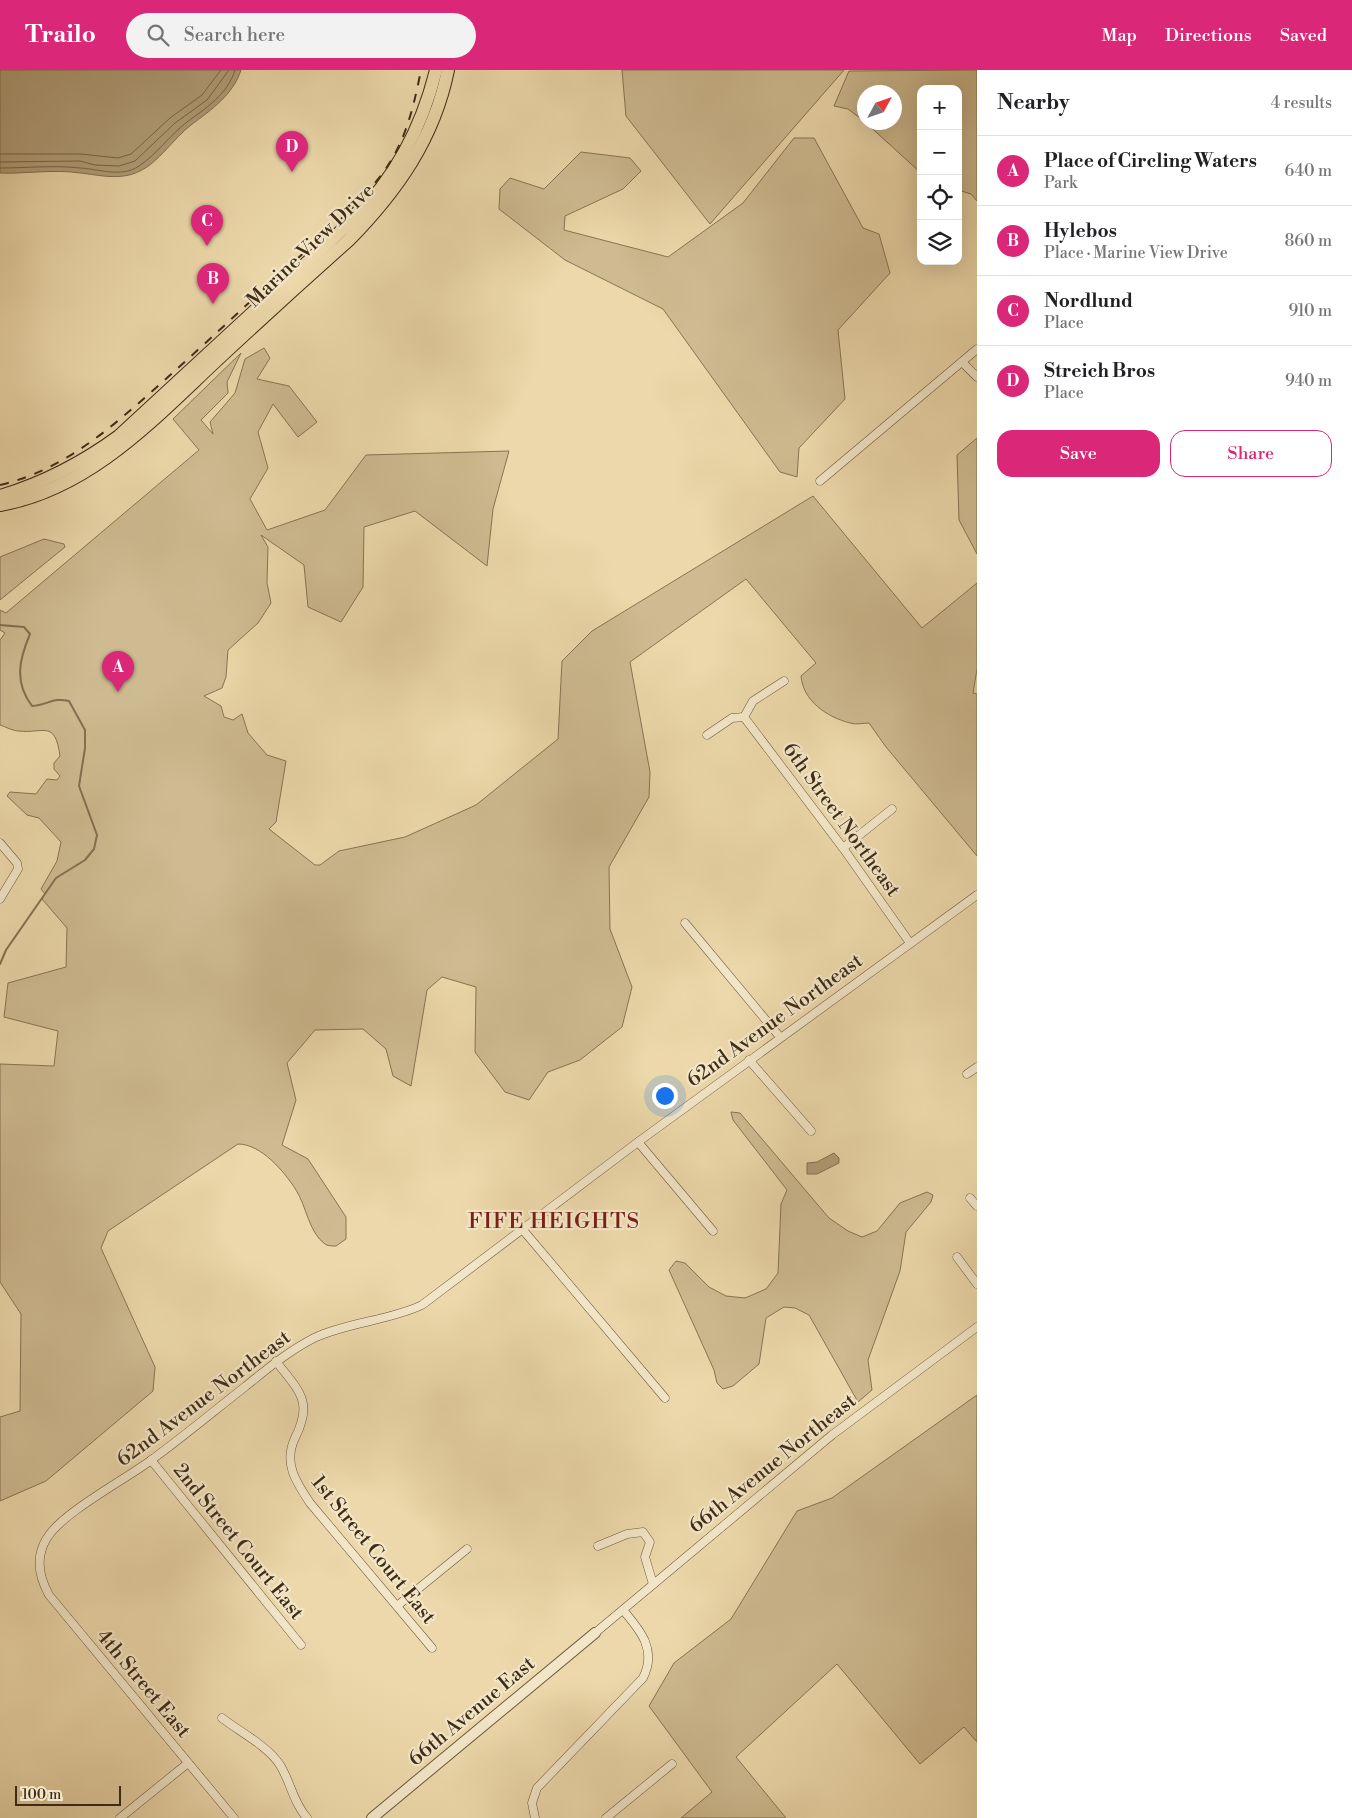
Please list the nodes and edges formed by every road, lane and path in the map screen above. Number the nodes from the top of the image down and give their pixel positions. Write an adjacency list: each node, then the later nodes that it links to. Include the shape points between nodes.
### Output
1 (436, 70): 7 (main road, Marine View Drive, via 430,96 412,142 379,191 354,219 119,436 98,452 46,480)
2 (448, 70): 8 (main road, Marine View Drive, via 428,133 402,178 349,240 124,446 79,475 43,492)
3 (977, 349): 4 (street)
4 (962, 362): 5 (street); 6 (street)
5 (977, 377)
6 (820, 481)
7 (0, 496)
8 (0, 504)
9 (784, 681): 10 (street, via 753,701)
10 (744, 717): 11 (street, via 732,718); 14 (street, 6th Street Northeast)
11 (707, 735)
12 (892, 809): 14 (street)
13 (0, 843): 16 (street, via 18,869)
14 (843, 848): 18 (street, 6th Street Northeast)
15 (977, 895): 18 (street, 62nd Avenue Northeast)
16 (0, 899)
17 (685, 923): 19 (street)
18 (910, 943): 19 (street, 62nd Avenue Northeast)
19 (780, 1037): 20 (street, 62nd Avenue Northeast)
20 (749, 1060): 23 (street); 24 (street, 62nd Avenue Northeast)
21 (977, 1067): 22 (street)
22 (967, 1074)
23 (811, 1131)
24 (638, 1142): 27 (street, 62nd Avenue Northeast); 28 (street)
25 (970, 1198): 26 (street)
26 (977, 1206)
27 (523, 1230): 32 (street, 62nd Avenue Northeast, via 422,1305 402,1314 317,1337); 33 (street)
28 (713, 1231)
29 (957, 1257): 30 (street)
30 (977, 1284)
31 (977, 1328): 38 (street, 66th Avenue Northeast, via 832,1434)
32 (276, 1361): 34 (street, 62nd Avenue Northeast); 39 (street, 1st Street Court East, via 303,1402 303,1418 291,1447 293,1476 310,1503)
33 (665, 1398)
34 (151, 1460): 37 (street, 62nd Avenue Northeast, via 60,1524 47,1537); 42 (street, 2nd Street Court East)
35 (598, 1546): 38 (street, via 627,1534 644,1532 650,1542 645,1557)
36 (467, 1549): 39 (street)
37 (39, 1564): 45 (street, 4th Street East, via 42,1583 61,1611)
38 (654, 1584): 40 (street, 66th Avenue Northeast)
39 (397, 1606): 43 (street, 1st Street Court East)
40 (622, 1610): 41 (street, 66th Avenue Northeast); 47 (street, via 640,1632 649,1652 649,1664 643,1678 537,1788 532,1803)
41 (595, 1632): 51 (street, 66th Avenue East)
42 (301, 1644)
43 (432, 1648)
44 (222, 1718): 50 (street, via 275,1758 296,1805)
45 (188, 1763): 48 (street); 49 (street, 4th Street East)
46 (672, 1764): 52 (street)
47 (533, 1817)
48 (120, 1818)
49 (234, 1818)
50 (307, 1818)
51 (372, 1818)
52 (606, 1818)

